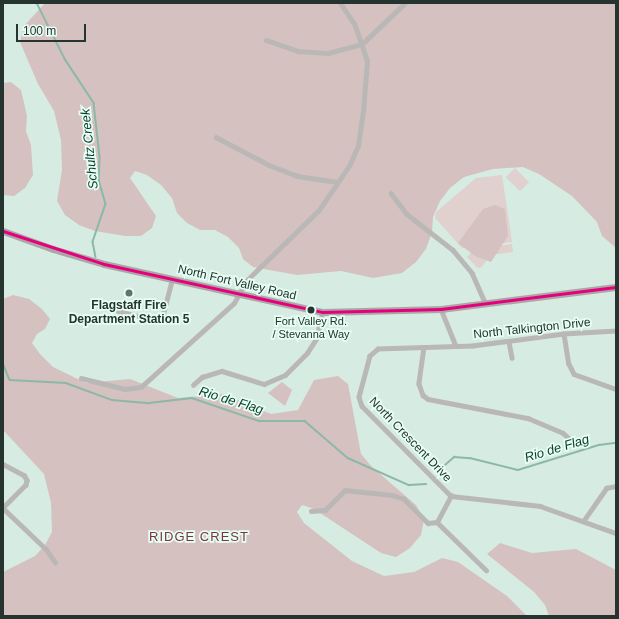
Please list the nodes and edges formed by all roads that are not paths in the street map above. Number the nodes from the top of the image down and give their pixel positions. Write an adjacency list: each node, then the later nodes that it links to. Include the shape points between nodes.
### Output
1 (340, 3): 4 (street, via 354,24)
2 (405, 3): 4 (street)
3 (266, 40): 4 (street, via 298,51 328,53)
4 (362, 44): 6 (street, via 367,61 358,146)
5 (216, 137): 6 (street, via 269,166 297,176)
6 (338, 182): 11 (street, via 319,210 247,280)
7 (392, 193): 12 (street, via 407,214 453,250 472,273)
8 (3, 231): 9 (main road, North Fort Valley Road, via 53,249)
9 (172, 279): 11 (main road, North Fort Valley Road); 14 (street, via 162,318 154,320)
10 (616, 287): 12 (main road, North Fort Valley Road)
11 (240, 295): 15 (main road, North Fort Valley Road); 23 (street, via 141,387 125,389)
12 (486, 304): 13 (main road, North Fort Valley Road)
13 (441, 309): 15 (main road, North Fort Valley Road); 19 (street)
14 (118, 311)
15 (322, 312): 24 (street, via 316,339 285,375 264,384 222,371 202,377)
16 (616, 331): 17 (street, North Talkington Drive)
17 (564, 334): 18 (street, North Talkington Drive); 25 (street, via 569,364 574,374)
18 (509, 342): 19 (street, North Talkington Drive, via 473,346); 22 (street)
19 (455, 344): 20 (street, North Talkington Drive)
20 (424, 347): 21 (street, North Talkington Drive); 26 (street, via 419,384 428,399 528,418 563,433)
21 (378, 349): 29 (street, North Crescent Drive, via 370,356 360,401)
22 (512, 358)
23 (81, 378)
24 (193, 385)
25 (616, 389)
26 (570, 439)
27 (3, 464): 30 (street, via 24,475 27,480 26,485)
28 (616, 486): 32 (street, via 606,488)
29 (451, 496): 32 (street, North Crescent Drive, via 540,506); 33 (street)
30 (3, 508): 35 (street, via 46,549)
31 (311, 511): 33 (street, via 325,510 345,490 392,495 404,499 428,523)
32 (584, 520): 34 (street, North Crescent Drive)
33 (438, 522): 36 (street)
34 (616, 533)
35 (55, 562)
36 (486, 570)

